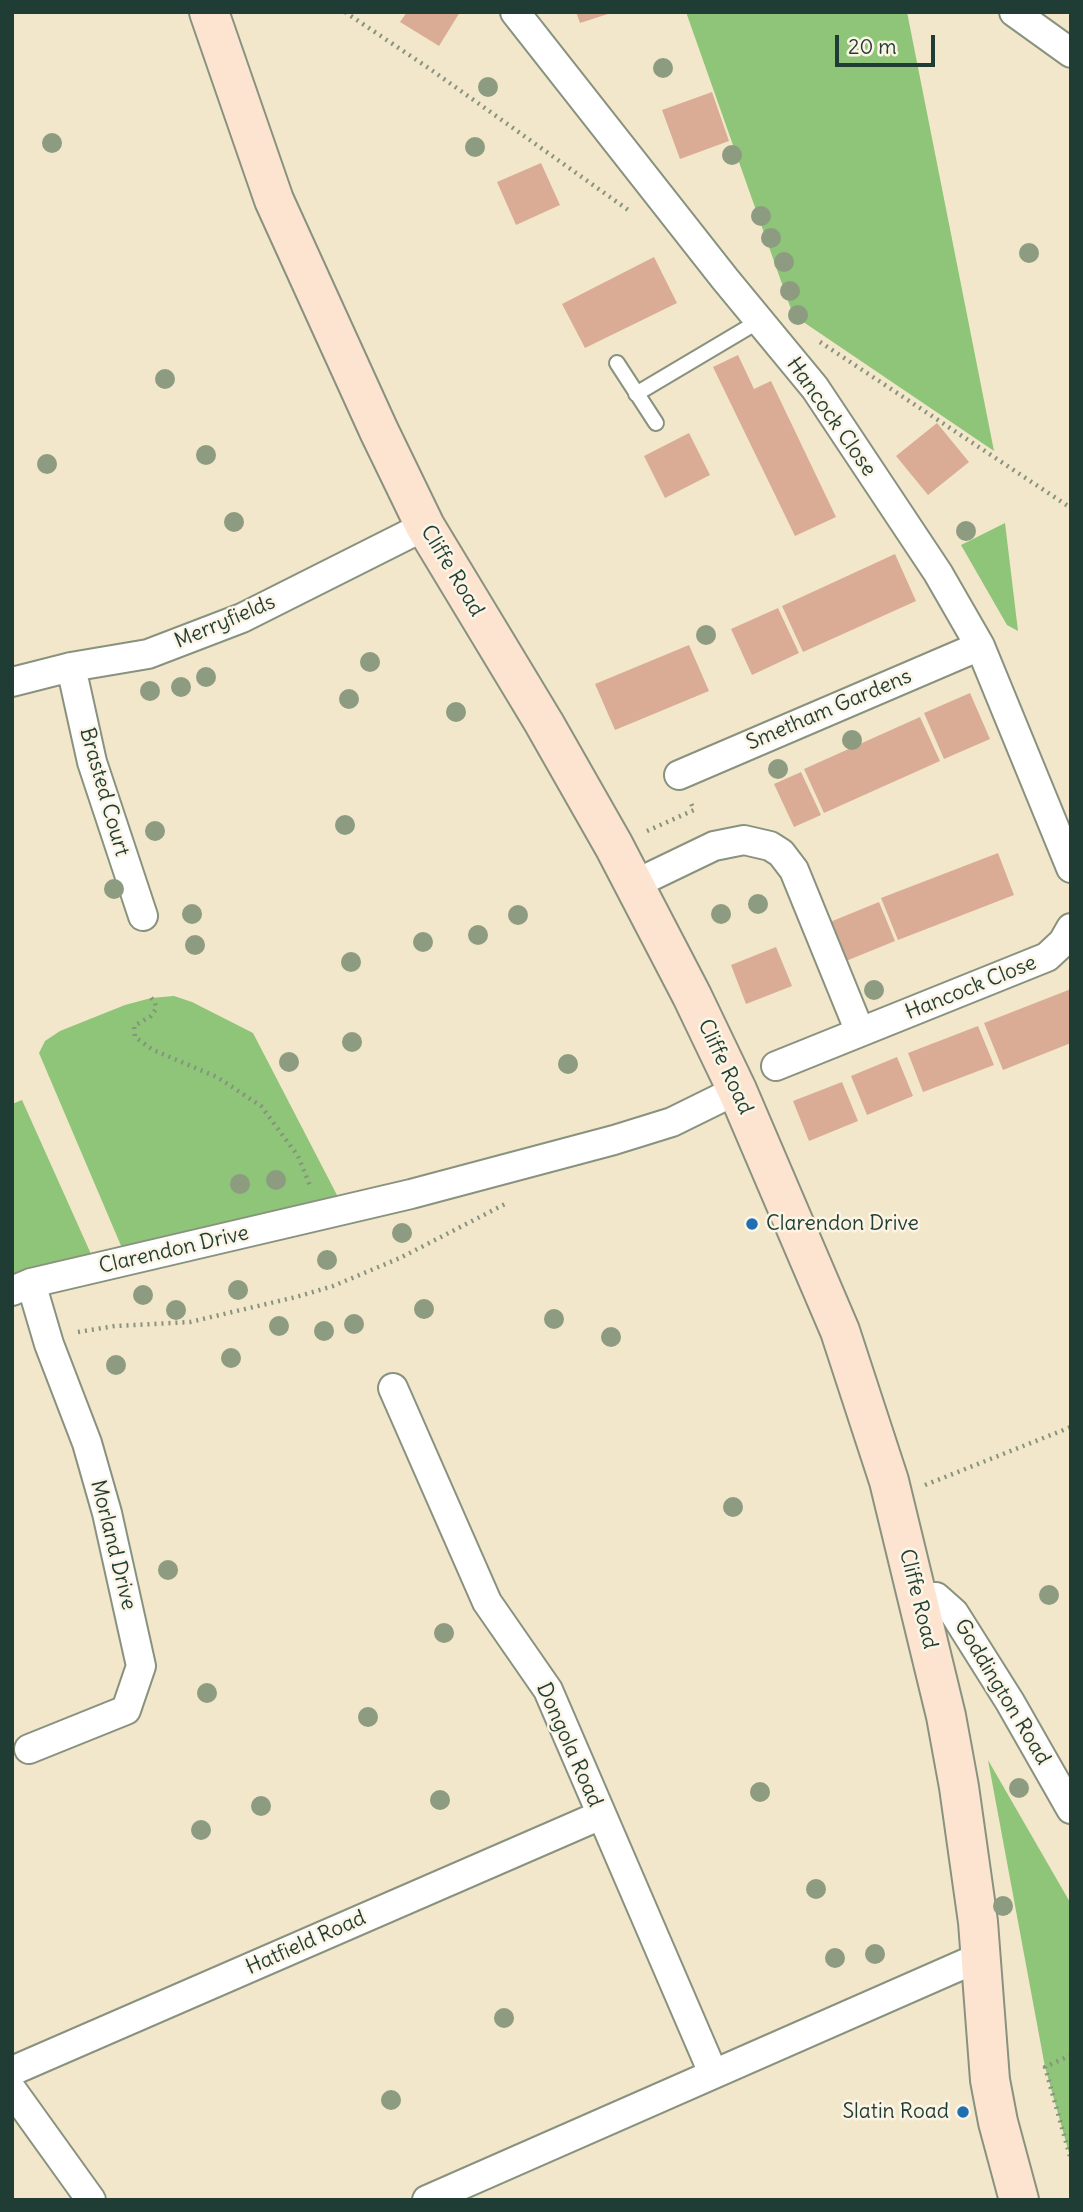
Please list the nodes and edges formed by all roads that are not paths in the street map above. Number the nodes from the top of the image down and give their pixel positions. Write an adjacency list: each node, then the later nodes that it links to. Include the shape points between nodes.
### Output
1 (209, 12): 9 (street, Cliffe Road, via 274,200)
2 (515, 12): 5 (street, Hancock Close)
3 (1013, 12): 4 (street)
4 (1071, 53)
5 (759, 321): 7 (lane); 10 (street, Hancock Close, via 815,388 938,573)
6 (617, 363): 7 (lane)
7 (636, 394): 8 (lane)
8 (656, 423)
9 (425, 526): 11 (street, Merryfields, via 242,618 148,654); 15 (street, Cliffe Road, via 544,723)
10 (980, 646): 13 (street, Smetham Gardens); 14 (street, Hancock Close)
11 (71, 667): 12 (street, Merryfields); 16 (street, Brasted Court, via 92,762)
12 (12, 682)
13 (678, 775)
14 (1071, 868)
15 (633, 885): 18 (street, via 713,846 744,840 781,853 794,870); 20 (street, Cliffe Road)
16 (143, 916)
17 (1071, 928): 18 (street, Hancock Close, via 1047,957)
18 (860, 1032): 19 (street, Hancock Close)
19 (776, 1066)
20 (737, 1090): 21 (street, Clarendon Drive, via 672,1122 614,1140); 23 (street, Cliffe Road, via 840,1331 884,1464)
21 (22, 1287): 24 (street, Morland Drive, via 47,1337 87,1443 141,1667 126,1710)
22 (393, 1388): 26 (street, Dongola Road, via 487,1602 548,1690)
23 (919, 1597): 25 (street, Goddington Road, via 936,1597 954,1613); 27 (street, Cliffe Road, via 953,1749)
24 (29, 1749)
25 (1071, 1809)
26 (601, 1815): 28 (street, Hatfield Road); 29 (street, Dongola Road)
27 (980, 1957): 29 (street); 33 (street, Cliffe Road, via 990,2080)
28 (12, 2071)
29 (713, 2073): 32 (street)
30 (12, 2090): 31 (street)
31 (91, 2200)
32 (428, 2200)
33 (1019, 2200)

